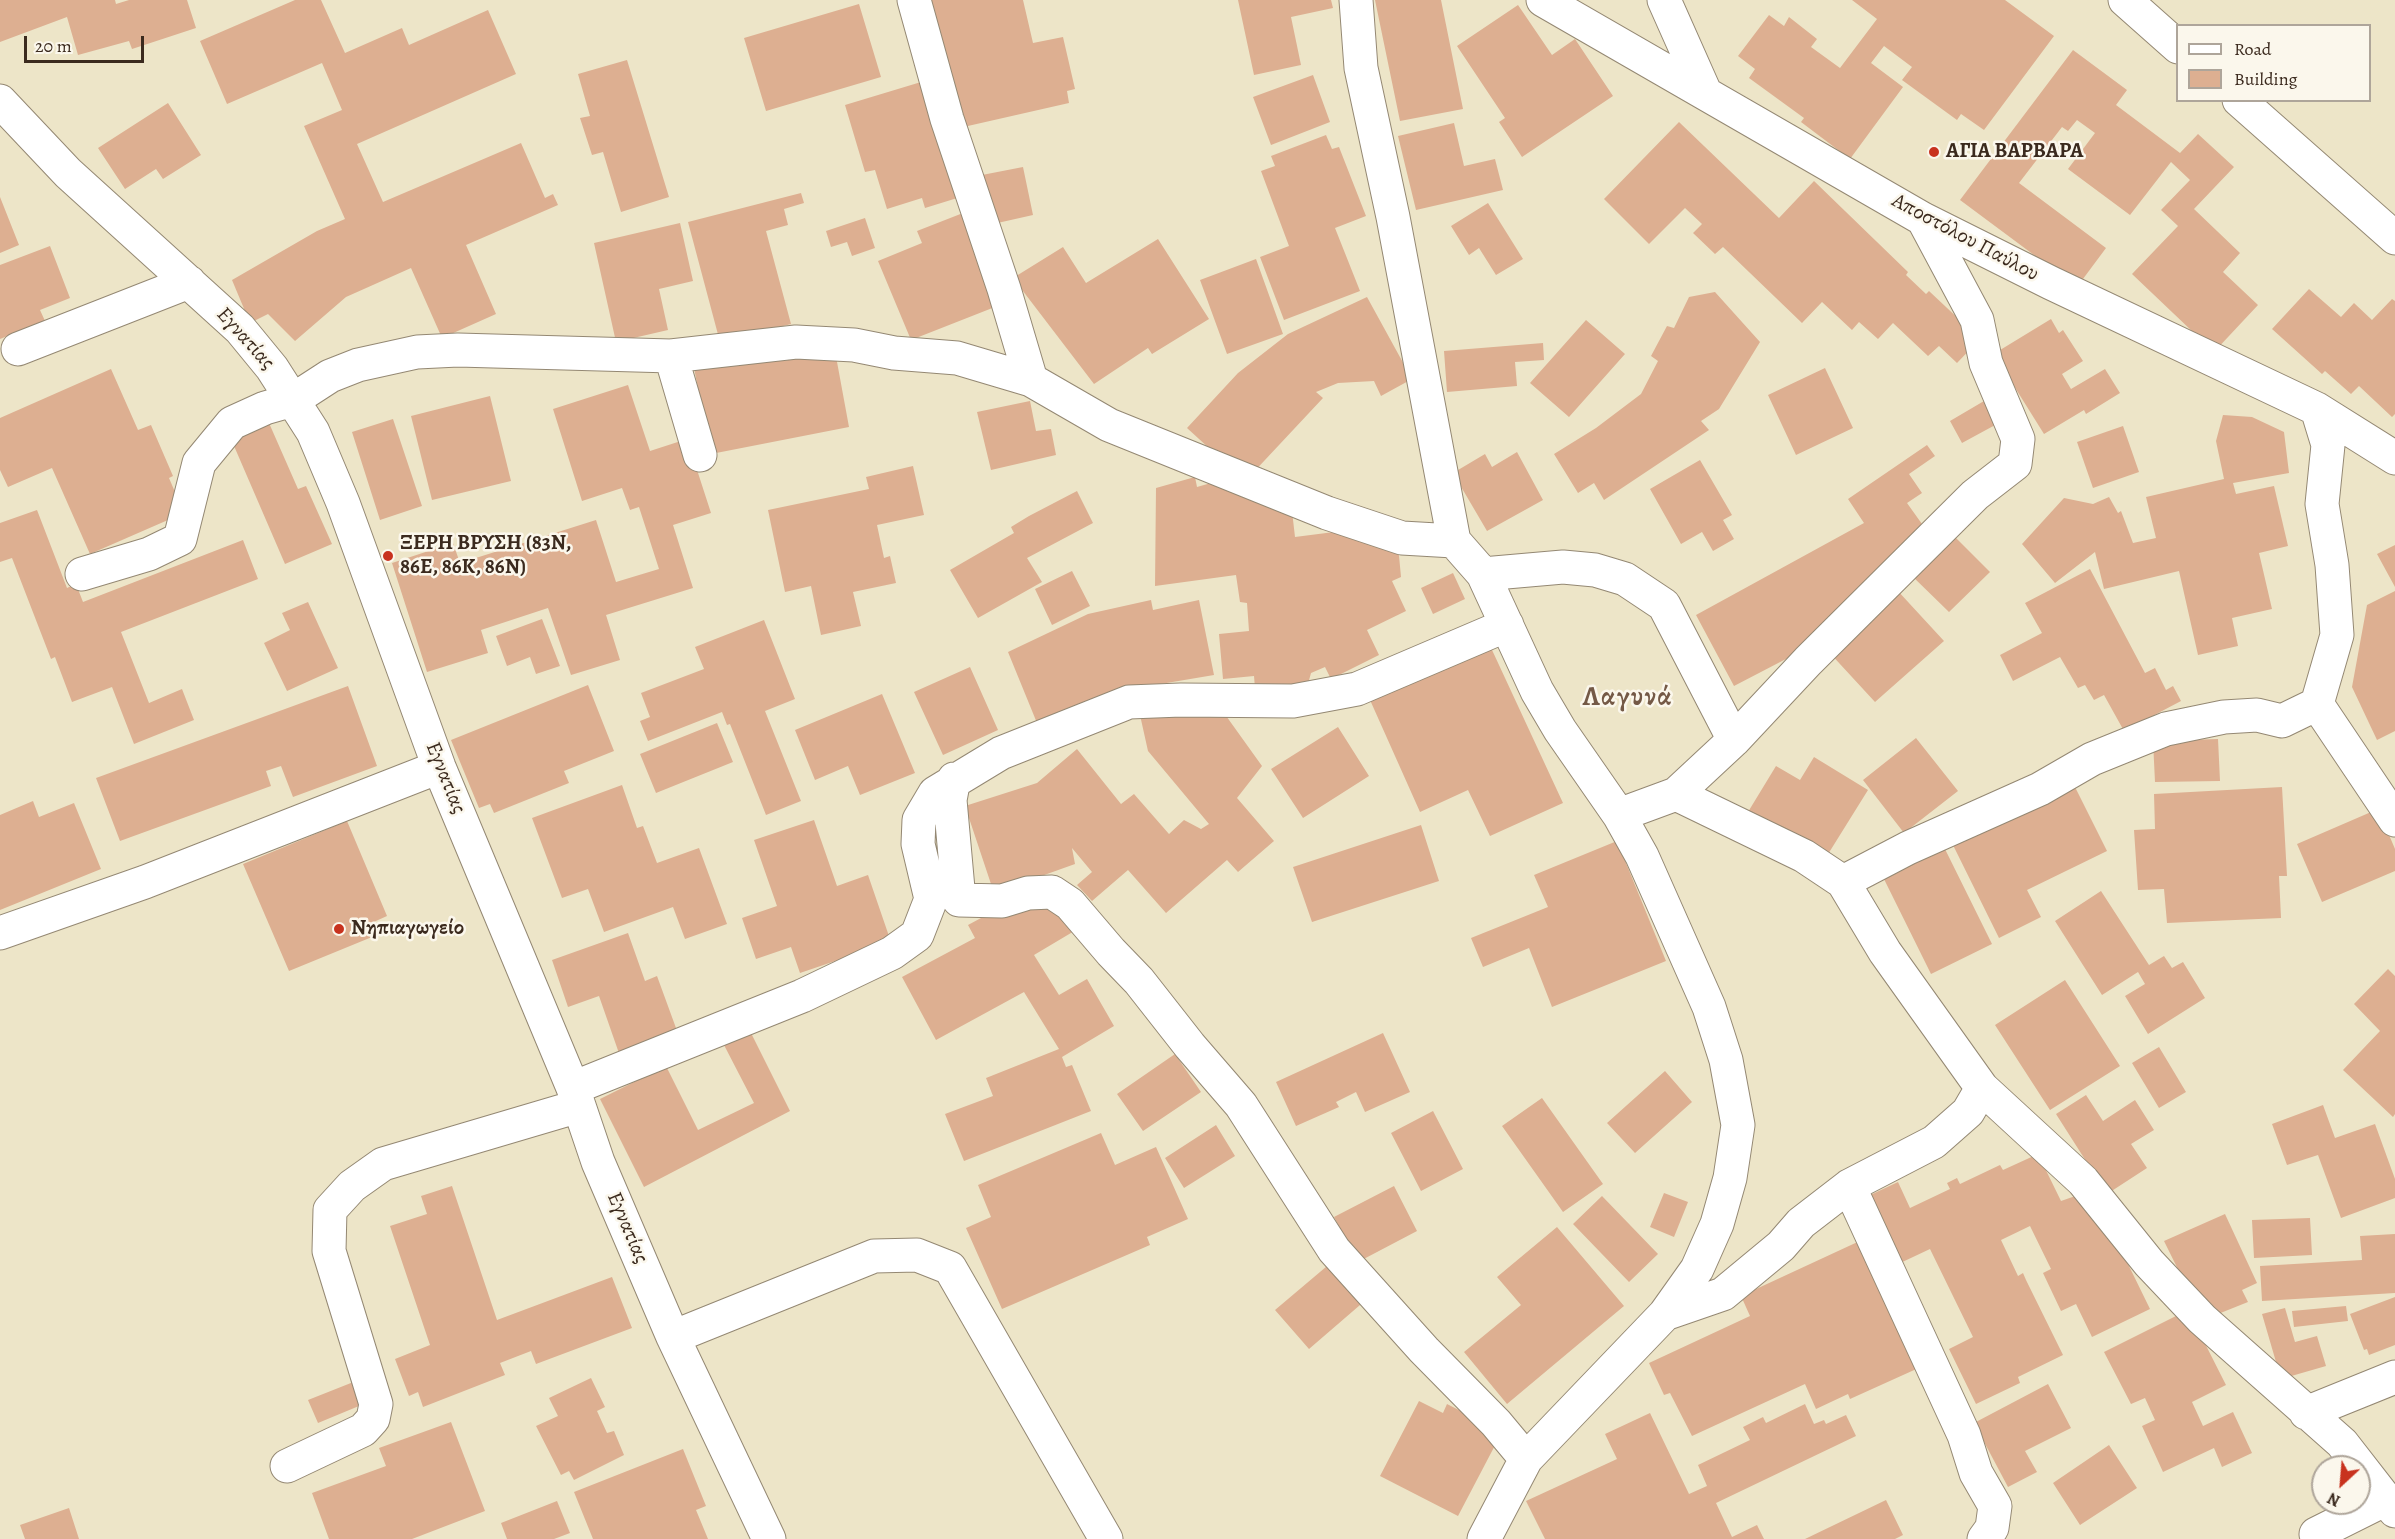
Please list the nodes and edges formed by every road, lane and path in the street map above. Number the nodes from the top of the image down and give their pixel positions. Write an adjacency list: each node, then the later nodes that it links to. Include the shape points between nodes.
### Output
1 (914, 0): 16 (street, via 947,119)
2 (1356, 0): 21 (street, via 1361,68)
3 (1543, 0): 7 (street, Αποστόλου Παύλου)
4 (1664, 0): 7 (street)
5 (2125, 0): 6 (street)
6 (2176, 45)
7 (1704, 90): 11 (street, Αποστόλου Παύλου)
8 (0, 101): 10 (street, Εγνατίας)
9 (2241, 102): 12 (street)
10 (12, 133): 13 (street, Εγνατίας, via 76,181)
11 (1923, 219): 18 (street, Αποστόλου Παύλου); 26 (street, via 1977,320 1986,363 2018,439 2015,464 1975,495)
12 (2395, 238)
13 (189, 282): 14 (street); 17 (street, Εγνατίας, via 240,329)
14 (18, 349)
15 (671, 356): 16 (street, via 796,342 854,345 957,358); 17 (street, via 417,352 358,365 330,376); 19 (street)
16 (1031, 380): 21 (street, via 1109,425 1264,489 1402,538)
17 (293, 400): 22 (street, via 232,423 199,463 180,538 149,554); 27 (street, Εγνατίας, via 313,432 343,503)
18 (2317, 408): 20 (street, Αποστόλου Παύλου); 25 (street, via 2328,445 2322,504 2337,635)
19 (700, 455)
20 (2395, 458)
21 (1454, 541): 23 (street)
22 (82, 574)
23 (1483, 574): 24 (street); 26 (street, via 1563,567 1595,570 1624,579 1664,605)
24 (1507, 625): 29 (street, via 1560,730); 32 (street, via 1356,689 1293,701 1129,702 1001,753 935,793 919,820 918,844)
25 (2317, 704): 30 (street); 31 (street, via 2283,721 2258,715 2224,717 2166,729 2092,759 2040,789)
26 (1734, 740): 28 (street)
27 (440, 767): 33 (street, via 157,878); 35 (street, Εγνατίας)
28 (1676, 794): 29 (street); 31 (street, via 1804,856)
29 (1619, 815): 37 (street, via 1670,916 1708,1006 1726,1060 1738,1125 1730,1178 1717,1224 1697,1269)
30 (2395, 820)
31 (1843, 882): 34 (street, via 1885,952)
32 (945, 900): 35 (street, via 917,935 892,953); 41 (street, via 1002,901 1028,893 1052,892 1070,904 1241,1105 1334,1250)
33 (0, 933)
34 (1982, 1088): 36 (street, via 1968,1112 1934,1142); 40 (street, via 2083,1181 2149,1263 2202,1319)
35 (576, 1097): 38 (street, Εγνατίας, via 598,1162); 42 (street, via 383,1164 352,1186 330,1210 329,1251 376,1404 373,1419 363,1430)
36 (1849, 1186): 37 (street, via 1801,1223 1724,1294); 48 (street, via 1964,1436 1976,1473 1995,1506 1992,1528)
37 (1665, 1314): 41 (street)
38 (673, 1337): 45 (street, Εγνατίας); 46 (street, via 874,1257 917,1255 950,1268)
39 (2395, 1377): 40 (street)
40 (2306, 1413): 43 (street, via 2342,1443)
41 (1526, 1459): 47 (street)
42 (286, 1466)
43 (2390, 1505): 44 (street)
44 (2314, 1537)
45 (769, 1539)
46 (1106, 1539)
47 (1484, 1539)
48 (1984, 1539)

